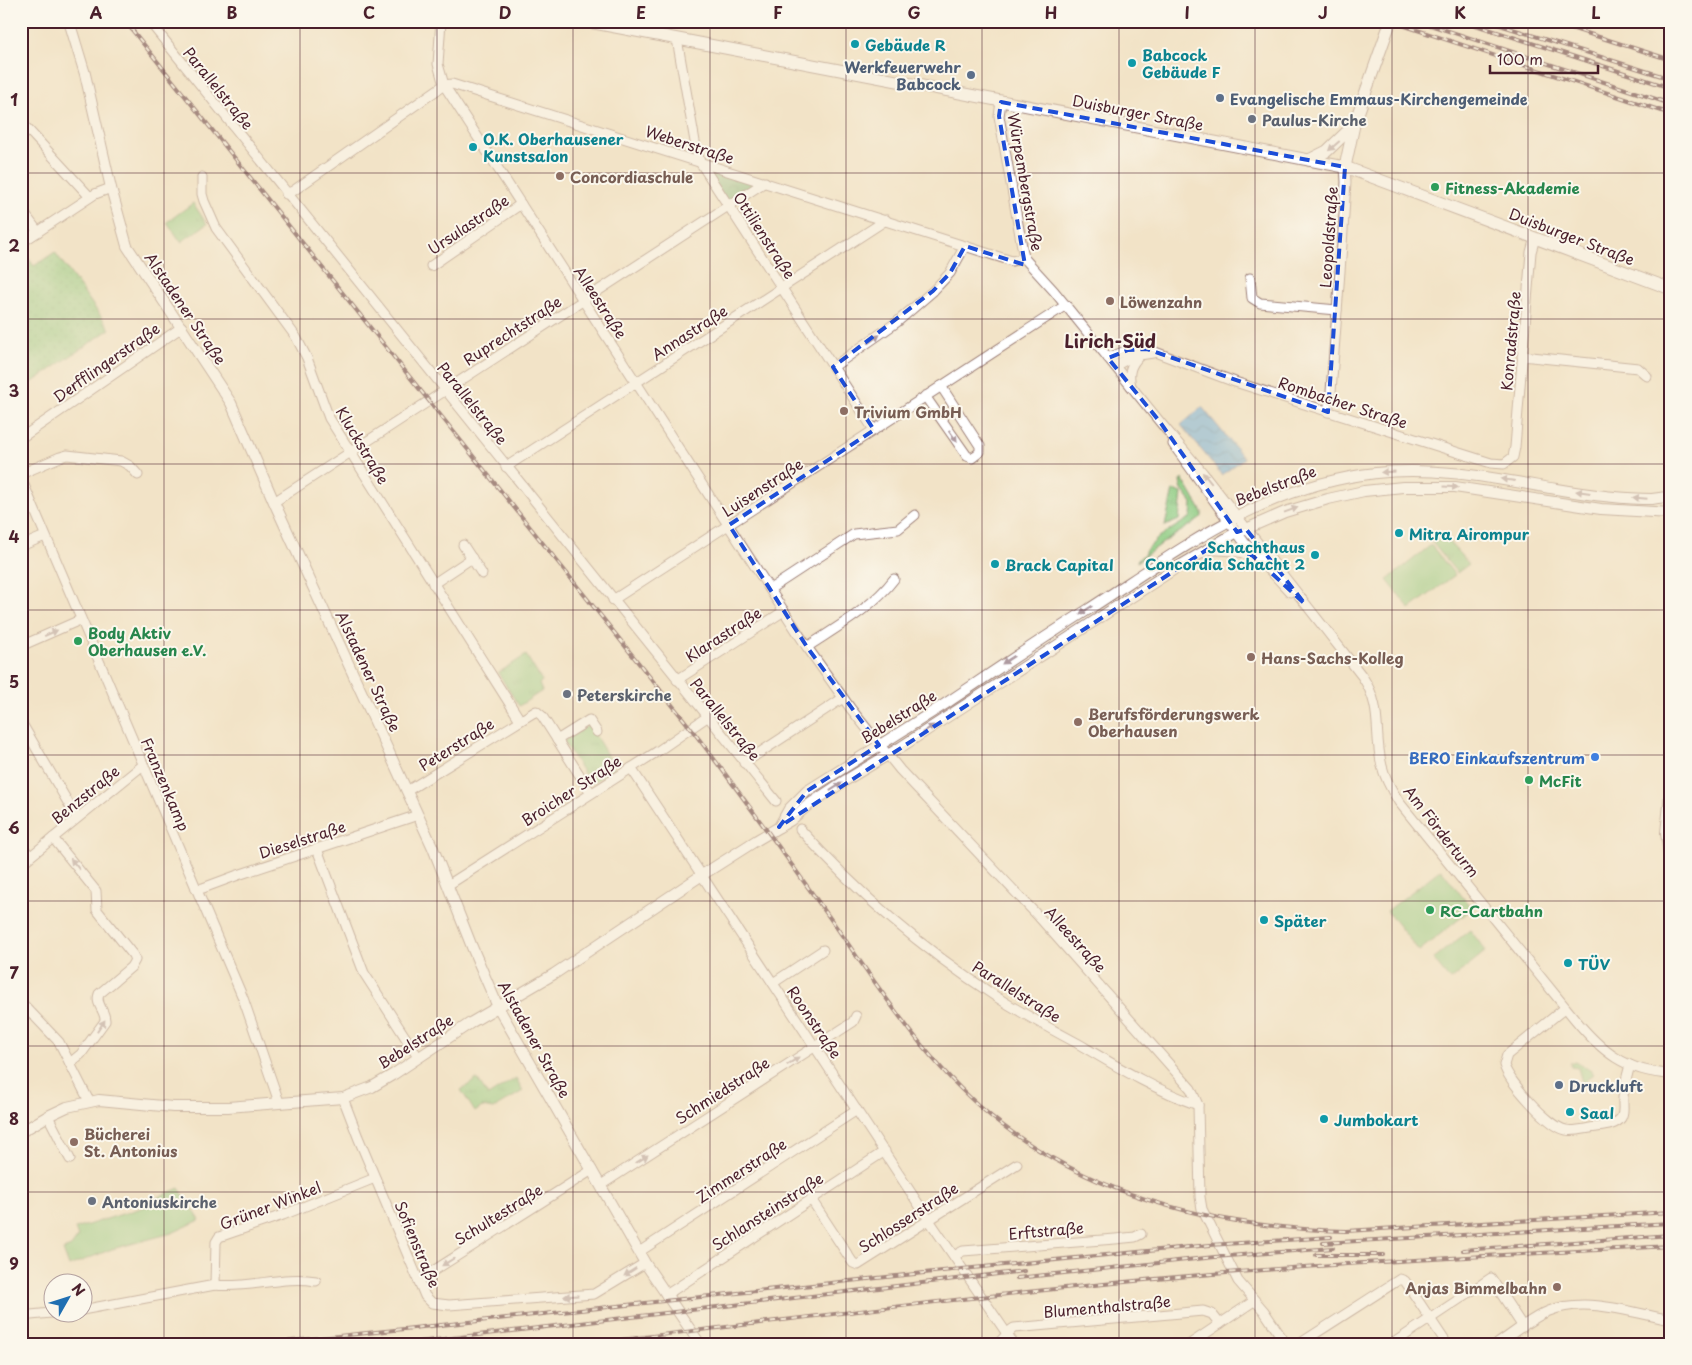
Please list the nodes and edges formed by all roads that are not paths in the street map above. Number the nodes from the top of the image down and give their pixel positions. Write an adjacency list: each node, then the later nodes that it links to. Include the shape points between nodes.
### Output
1 (68, 21): 18 (street, Alstadener Straße, via 91,99)
2 (149, 21): 19 (street, Parallelstraße)
3 (441, 21): 9 (street, Alleestraße, via 438,64)
4 (584, 21): 7 (main road, Duisburger Straße)
5 (645, 21): 7 (street)
6 (1389, 26): 12 (main road)
7 (647, 33): 8 (main road, Duisburger Straße)
8 (677, 39): 10 (main road, Duisburger Straße); 14 (street, Ottilienstraße)
9 (444, 85): 14 (street, Weberstraße, via 452,84); 19 (street); 21 (street, Alleestraße)
10 (1001, 102): 13 (main road, Duisburger Straße); 29 (street, Würpembergstraße, via 999,116)
11 (21, 122): 20 (street)
12 (1354, 125): 13 (main road, one-way to 13, via 1336,144); 15 (main road)
13 (1309, 160): 15 (main road, Duisburger Straße)
14 (700, 162): 17 (street, Weberstraße); 22 (street, Ottilienstraße)
15 (1345, 167): 26 (main road, Duisburger Straße); 36 (street, Leopoldstraße)
16 (202, 177): 54 (street, Kluckstraße, via 202,194 211,219 296,337 307,358 324,408)
17 (765, 182): 22 (street, Ruprechtstraße); 24 (street, Weberstraße)
18 (111, 188): 20 (street); 37 (street, Alstadener Straße, via 128,249)
19 (286, 194): 48 (street, Parallelstraße)
20 (90, 197): 25 (street)
21 (521, 204): 30 (street, Ursulastraße); 34 (street, Alleestraße)
22 (729, 205): 32 (street, Ottilienstraße); 34 (street, Ruprechtstraße)
23 (21, 209): 25 (street)
24 (886, 220): 28 (street, Weberstraße); 32 (street, Annastraße)
25 (38, 232): 27 (street)
26 (1535, 238): 33 (main road, Duisburger Straße); 40 (street, Konradstraße)
27 (21, 243)
28 (964, 246): 29 (street, Weberstraße, via 1012,261); 43 (street, one-way to 28, via 897,322 933,291 950,273)
29 (1024, 258): 35 (street, Würpembergstraße)
30 (431, 266)
31 (1250, 278): 36 (street, Leopoldstraße, via 1252,298 1260,303)
32 (782, 288): 43 (street, Ottilienstraße); 45 (street, Annastraße)
33 (1671, 289)
34 (583, 300): 45 (street, Alleestraße); 48 (street, Ruprechtstraße)
35 (1066, 306): 41 (street, Würpembergstraße); 46 (street, Luisenstraße)
36 (1338, 310): 50 (street, Leopoldstraße)
37 (182, 327): 52 (street, Derfflingerstraße); 62 (street, Alstadener Straße, via 229,398)
38 (1155, 352): 39 (street); 41 (street, Rombacher Straße, via 1135,348); 50 (street, Rombacher Straße)
39 (1140, 355): 42 (street); 47 (street, via 1130,368)
40 (1522, 356): 44 (street, via 1638,368); 53 (street, Konradstraße)
41 (1108, 358): 42 (street, Am Förderturm)
42 (1115, 366): 47 (street, Am Förderturm)
43 (834, 367): 51 (street, Ottilienstraße)
44 (1647, 376)
45 (637, 382): 55 (street, Annastraße); 66 (street, Alleestraße)
46 (941, 386): 49 (street, Luisenstraße); 49 (street, one-way to 46, via 967,456 972,458 980,452 980,446)
47 (1131, 387): 65 (street, Am Förderturm, via 1171,434)
48 (444, 390): 54 (street, Ruprechtstraße); 55 (street, Parallelstraße)
49 (925, 396): 51 (street, Luisenstraße)
50 (1328, 412): 53 (street, Rombacher Straße, via 1496,464 1508,462)
51 (874, 430): 66 (street, Luisenstraße)
52 (21, 438)
53 (1515, 447)
54 (349, 452): 62 (street, Ruprechtstraße); 76 (street, Kluckstraße)
55 (506, 467): 78 (street, Parallelstraße)
56 (21, 474): 57 (street, via 67,455 121,461)
57 (138, 475)
58 (21, 478): 68 (street, Franzenkamp)
59 (1556, 489): 60 (street, Bebelstraße, one-way to 59, via 1610,496); 61 (street); 65 (street, Bebelstraße, one-way to 65, via 1455,474 1416,471 1376,473 1310,485)
60 (1668, 496)
61 (1540, 500): 63 (street, Bebelstraße, via 1602,510); 67 (street, Bebelstraße, one-way to 61, via 1309,504 1376,489 1455,487)
62 (274, 502): 99 (street, Alstadener Straße)
63 (1671, 513)
64 (915, 515): 77 (street, via 898,530 854,534)
65 (1233, 518): 67 (street, Am Förderturm); 82 (street, Bebelstraße, one-way to 82)
66 (729, 525): 77 (street, Alleestraße); 78 (street, Luisenstraße)
67 (1241, 530): 71 (street, Bebelstraße); 73 (street, Am Förderturm); 79 (street, Am Förderturm)
68 (45, 536): 70 (street); 81 (street, Franzenkamp)
69 (464, 545): 72 (street)
70 (21, 546)
71 (1208, 549): 73 (street, via 1243,551); 85 (street, Bebelstraße)
72 (472, 558): 74 (street); 76 (street)
73 (1269, 570): 79 (street, Am Förderturm)
74 (482, 574)
75 (894, 579): 84 (street, via 884,592)
76 (434, 584): 89 (street, Kluckstraße)
77 (770, 589): 80 (street, Alleestraße)
78 (613, 600): 86 (street, Parallelstraße)
79 (1305, 604): 120 (street, Am Förderturm, via 1369,687 1378,717 1383,768 1399,802)
80 (784, 611): 84 (street, Alleestraße); 86 (street, Klarastraße)
81 (80, 620): 83 (street, one-way to 81); 96 (street, Franzenkamp)
82 (1042, 638): 85 (street); 93 (street, Bebelstraße, one-way to 93)
83 (21, 646)
84 (807, 647): 87 (street, Alleestraße)
85 (1049, 650): 94 (street, Bebelstraße, one-way to 85)
86 (678, 680): 88 (street, Parallelstraße)
87 (843, 698): 93 (street, Alleestraße); 95 (street)
88 (707, 717): 95 (street, Parallelstraße); 97 (street, Broicher Straße)
89 (520, 720): 92 (street, Peterstraße, via 534,711 538,712); 99 (street, Peterstraße)
90 (21, 722): 103 (street)
91 (597, 732): 92 (street, via 589,720)
92 (557, 740): 100 (street)
93 (879, 745): 94 (street, Alleestraße); 104 (street, Bebelstraße, via 807,791 789,809)
94 (887, 755): 104 (street, Bebelstraße, one-way to 94); 130 (street, Alleestraße, via 1039,917 1188,1084)
95 (744, 763): 101 (street, Parallelstraße)
96 (143, 765): 103 (street, Benzstraße); 115 (street, Franzenkamp)
97 (631, 768): 100 (street, Broicher Straße); 113 (street, Roonstraße)
98 (1671, 785): 106 (street)
99 (407, 791): 102 (street, Alstadener Straße)
100 (591, 793): 114 (street, Broicher Straße)
101 (776, 802)
102 (418, 816): 109 (street, Dieselstraße); 114 (street, Alstadener Straße)
103 (77, 818): 107 (street, Benzstraße)
104 (779, 827): 113 (street, Bebelstraße)
105 (800, 828): 130 (street, Parallelstraße, via 834,866 880,908 975,983 1156,1088)
106 (1669, 832): 112 (street)
107 (54, 838): 110 (street, Benzstraße); 124 (street, one-way to 107, via 81,1054 105,1021 98,1002 99,994 135,960 97,910 96,891)
108 (21, 845): 110 (street)
109 (317, 849): 115 (street, Dieselstraße); 123 (street, via 364,973)
110 (30, 856): 111 (street, Benzstraße)
111 (21, 864)
112 (1671, 870)
113 (702, 875): 117 (street, Roonstraße); 118 (street, Bebelstraße, via 554,974)
114 (448, 885): 118 (street, Alstadener Straße)
115 (196, 889): 129 (street, Franzenkamp, via 243,998)
116 (823, 950): 117 (street)
117 (773, 983): 122 (street, Roonstraße)
118 (498, 1007): 123 (street, Bebelstraße); 137 (street, Alstadener Straße)
119 (23, 1008): 124 (street, via 56,1038)
120 (1565, 1008): 125 (street, Am Förderturm, via 1600,1047); 125 (street, via 1504,1061 1510,1077 1544,1115 1568,1131 1614,1123 1623,1114 1622,1100)
121 (856, 1016): 122 (street, Schmiedstraße, via 853,1022)
122 (815, 1046): 131 (street, Roonstraße); 139 (street, Schmiedstraße, one-way to 122)
123 (418, 1057): 127 (street, Bebelstraße, via 388,1078)
124 (70, 1063): 128 (street)
125 (1630, 1066): 126 (street, Am Förderturm)
126 (1671, 1074)
127 (343, 1098): 129 (street, Bebelstraße); 138 (street, Sofienstraße)
128 (89, 1101): 129 (street, Bebelstraße, via 102,1099 201,1107); 132 (street, Bebelstraße)
129 (279, 1102)
130 (1198, 1105): 150 (street, Alleestraße, via 1200,1203 1242,1286)
131 (857, 1110): 134 (street, Roonstraße); 143 (street, Zimmerstraße)
132 (48, 1116): 133 (street, Bebelstraße); 135 (street)
133 (21, 1132)
134 (885, 1151): 140 (street, Schlansteinstraße); 141 (street, Roonstraße)
135 (70, 1159)
136 (1017, 1164): 141 (street, Schlosserstraße)
137 (592, 1170): 139 (street, Alstadener Straße); 146 (street, Schultestraße, one-way to 146)
138 (375, 1178): 146 (street, Sofienstraße); 148 (street, Grüner Winkel, via 219,1237 216,1242)
139 (601, 1185): 143 (street, Alstadener Straße)
140 (811, 1199): 141 (street, Schlosserstraße, via 857,1265); 149 (street, Schlansteinstraße)
141 (929, 1220): 144 (street, Roonstraße)
142 (1141, 1234): 144 (street, Erftstraße, via 1115,1239 963,1251)
143 (639, 1252): 145 (street, Alstadener Straße)
144 (954, 1256): 158 (street, Roonstraße)
145 (645, 1263): 146 (street, Sofienstraße, one-way to 146, via 594,1294 456,1305 430,1302); 149 (street, Alstadener Straße)
146 (418, 1280)
147 (316, 1282): 148 (street, via 303,1279)
148 (215, 1285): 151 (street)
149 (666, 1295): 159 (street, Alstadener Straße)
150 (1254, 1301): 156 (street); 163 (street, Alleestraße)
151 (92, 1308)
152 (42, 1314): 153 (street)
153 (21, 1316)
154 (1430, 1319): 157 (street, via 1491,1278); 164 (street, via 1401,1279); 165 (street); 166 (street)
155 (1671, 1320): 157 (street, via 1578,1305 1548,1311)
156 (1220, 1324): 158 (street, Blumenthalstraße, via 1212,1314 1203,1311 1014,1328); 162 (street)
157 (1523, 1327): 167 (street)
158 (1008, 1334): 160 (street, Blumenthalstraße); 161 (street, Roonstraße)
159 (700, 1344)
160 (997, 1344)
161 (1014, 1344)
162 (1190, 1344)
163 (1286, 1344)
164 (1299, 1344)
165 (1392, 1344)
166 (1447, 1344)
167 (1497, 1344)

